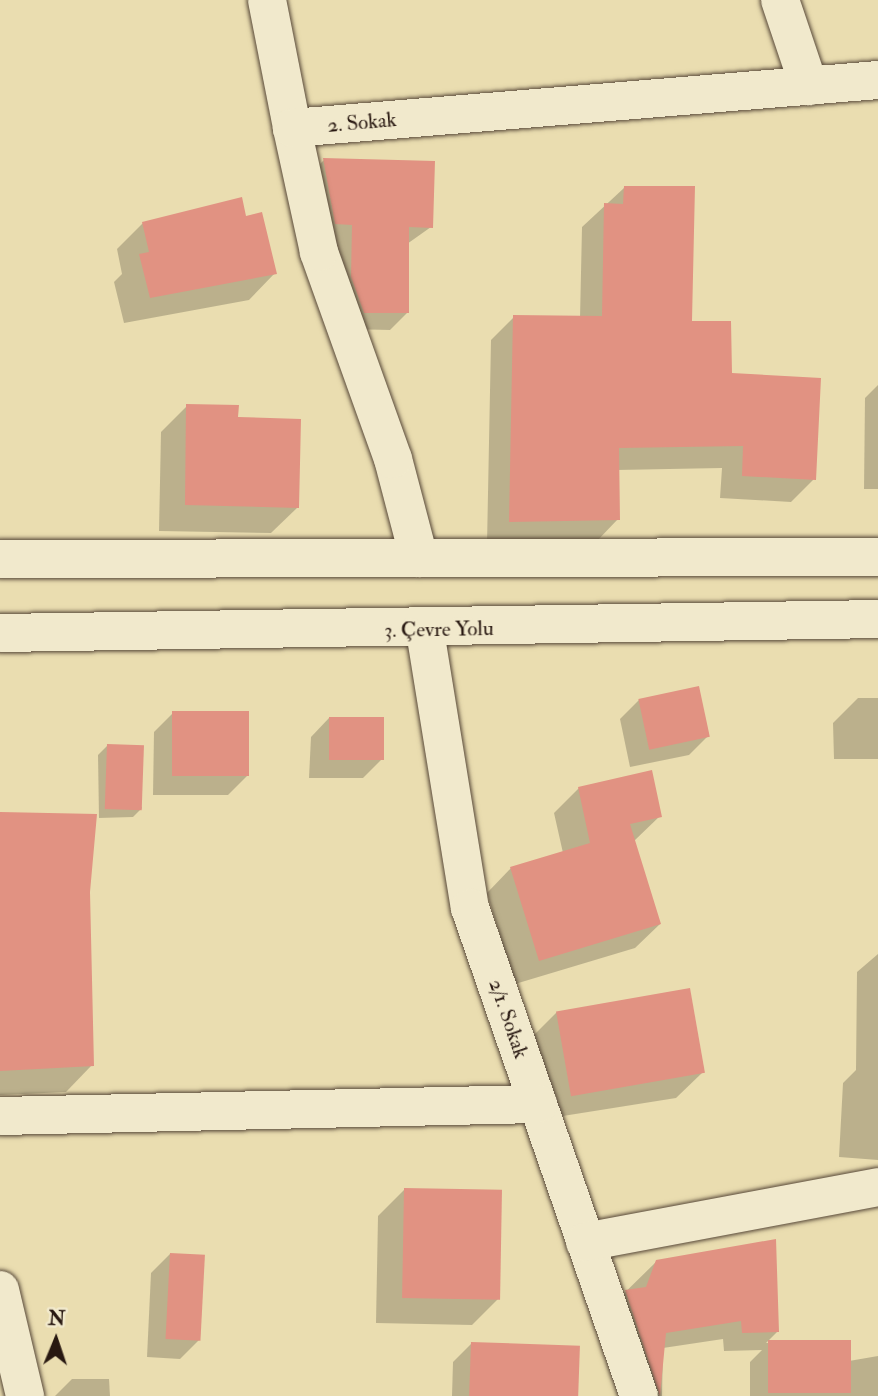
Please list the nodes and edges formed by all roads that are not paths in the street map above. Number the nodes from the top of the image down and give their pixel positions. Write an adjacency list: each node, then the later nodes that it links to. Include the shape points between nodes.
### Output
1 (267, 0): 5 (street)
2 (780, 0): 4 (street)
3 (878, 80): 4 (street, 2. Sokak)
4 (809, 86): 5 (street, 2. Sokak)
5 (292, 128): 7 (street, via 319,251 393,459)
6 (878, 557): 7 (street)
7 (419, 558): 8 (street)
8 (0, 559)
9 (878, 619): 10 (street, 3. Çevre Yolu)
10 (425, 631): 11 (street, 3. Çevre Yolu); 12 (street, 2/1. Sokak, via 470,908)
11 (0, 633)
12 (538, 1104): 13 (street); 15 (street, 2/1. Sokak)
13 (0, 1116)
14 (878, 1186): 15 (street)
15 (585, 1242): 18 (street, 2/1. Sokak)
16 (0, 1290): 17 (street)
17 (25, 1396)
18 (639, 1396)

